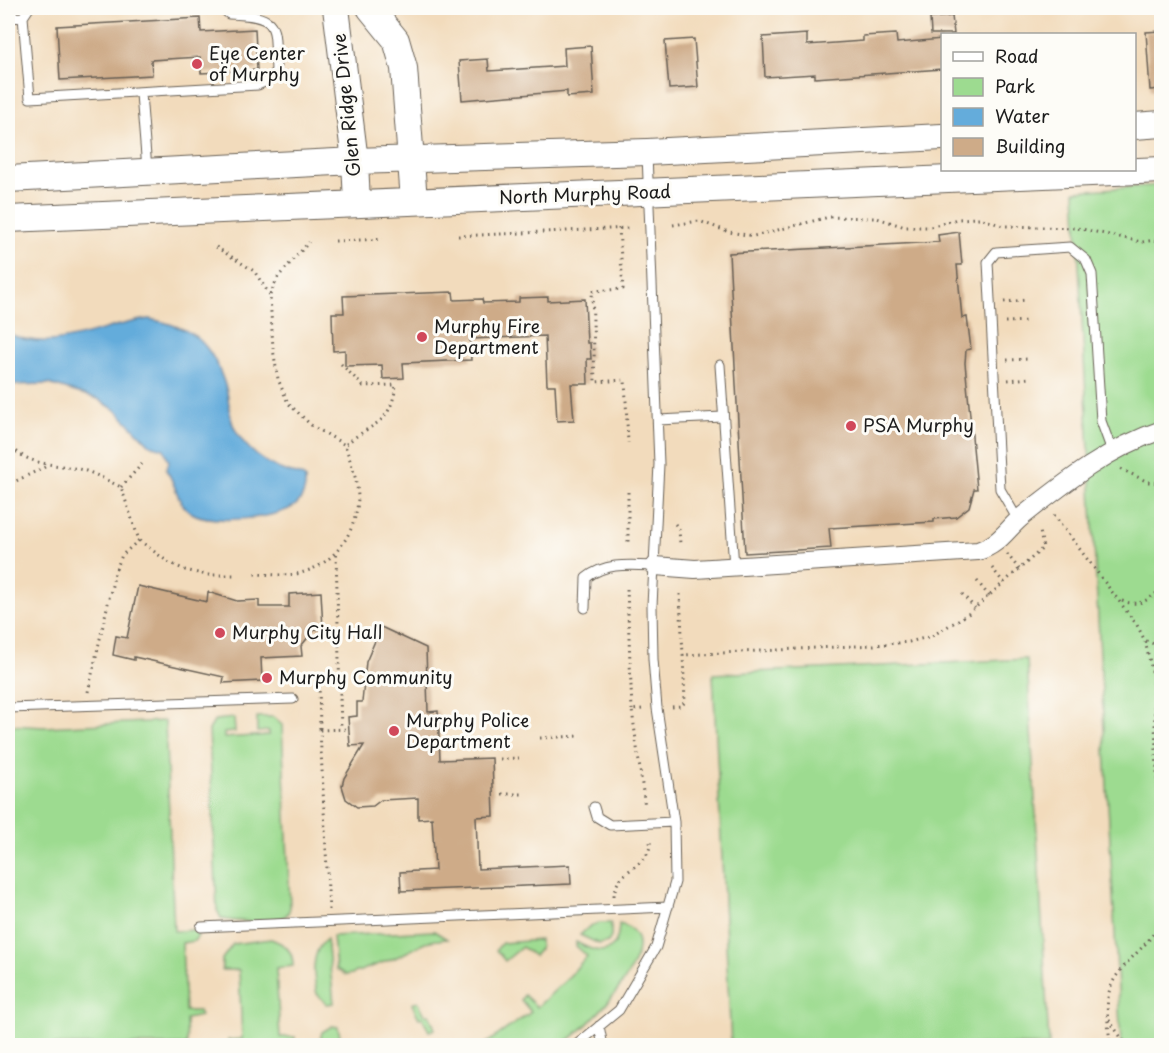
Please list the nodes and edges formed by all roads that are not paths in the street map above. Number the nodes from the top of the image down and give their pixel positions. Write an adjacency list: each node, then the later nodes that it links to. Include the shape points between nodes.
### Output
1 (29, 8): 5 (lane)
2 (222, 8): 7 (lane, via 229,14 258,15 269,20 274,31 276,71 258,86)
3 (336, 8): 13 (main road, Glen Ridge Drive)
4 (370, 8): 12 (main road, via 396,40 404,68)
5 (23, 17): 6 (lane); 7 (lane, via 30,98)
6 (8, 18)
7 (141, 94): 15 (lane)
8 (1161, 124): 9 (main road)
9 (1136, 126)
10 (941, 137): 11 (main road)
11 (647, 152): 12 (main road); 17 (lane)
12 (412, 159): 13 (main road); 18 (main road)
13 (355, 161): 15 (main road); 19 (main road, Glen Ridge Drive)
14 (1161, 170): 17 (main road, North Murphy Road)
15 (147, 172): 16 (main road)
16 (8, 179)
17 (649, 192): 18 (main road, North Murphy Road); 23 (lane)
18 (414, 201): 19 (main road, North Murphy Road)
19 (357, 203): 20 (main road, North Murphy Road)
20 (8, 219)
21 (720, 365): 22 (lane)
22 (723, 417): 23 (lane); 28 (lane)
23 (658, 420): 27 (lane)
24 (1161, 430): 25 (street)
25 (1112, 451): 26 (street); 26 (lane, via 1101,421 1092,274 1086,260 1070,247 996,252 988,262 1000,489)
26 (1018, 520): 28 (street, via 991,548 978,551)
27 (655, 566): 28 (street); 29 (lane, via 598,568 586,578); 33 (lane, via 654,679)
28 (734, 567)
29 (585, 608)
30 (293, 699): 31 (lane)
31 (8, 708)
32 (594, 807): 33 (lane, via 597,817 610,825)
33 (674, 822): 34 (lane, via 675,882)
34 (668, 907): 35 (lane); 36 (lane, via 656,948 619,1010)
35 (201, 927)
36 (599, 1026): 37 (lane); 38 (lane)
37 (575, 1046)
38 (603, 1046)

